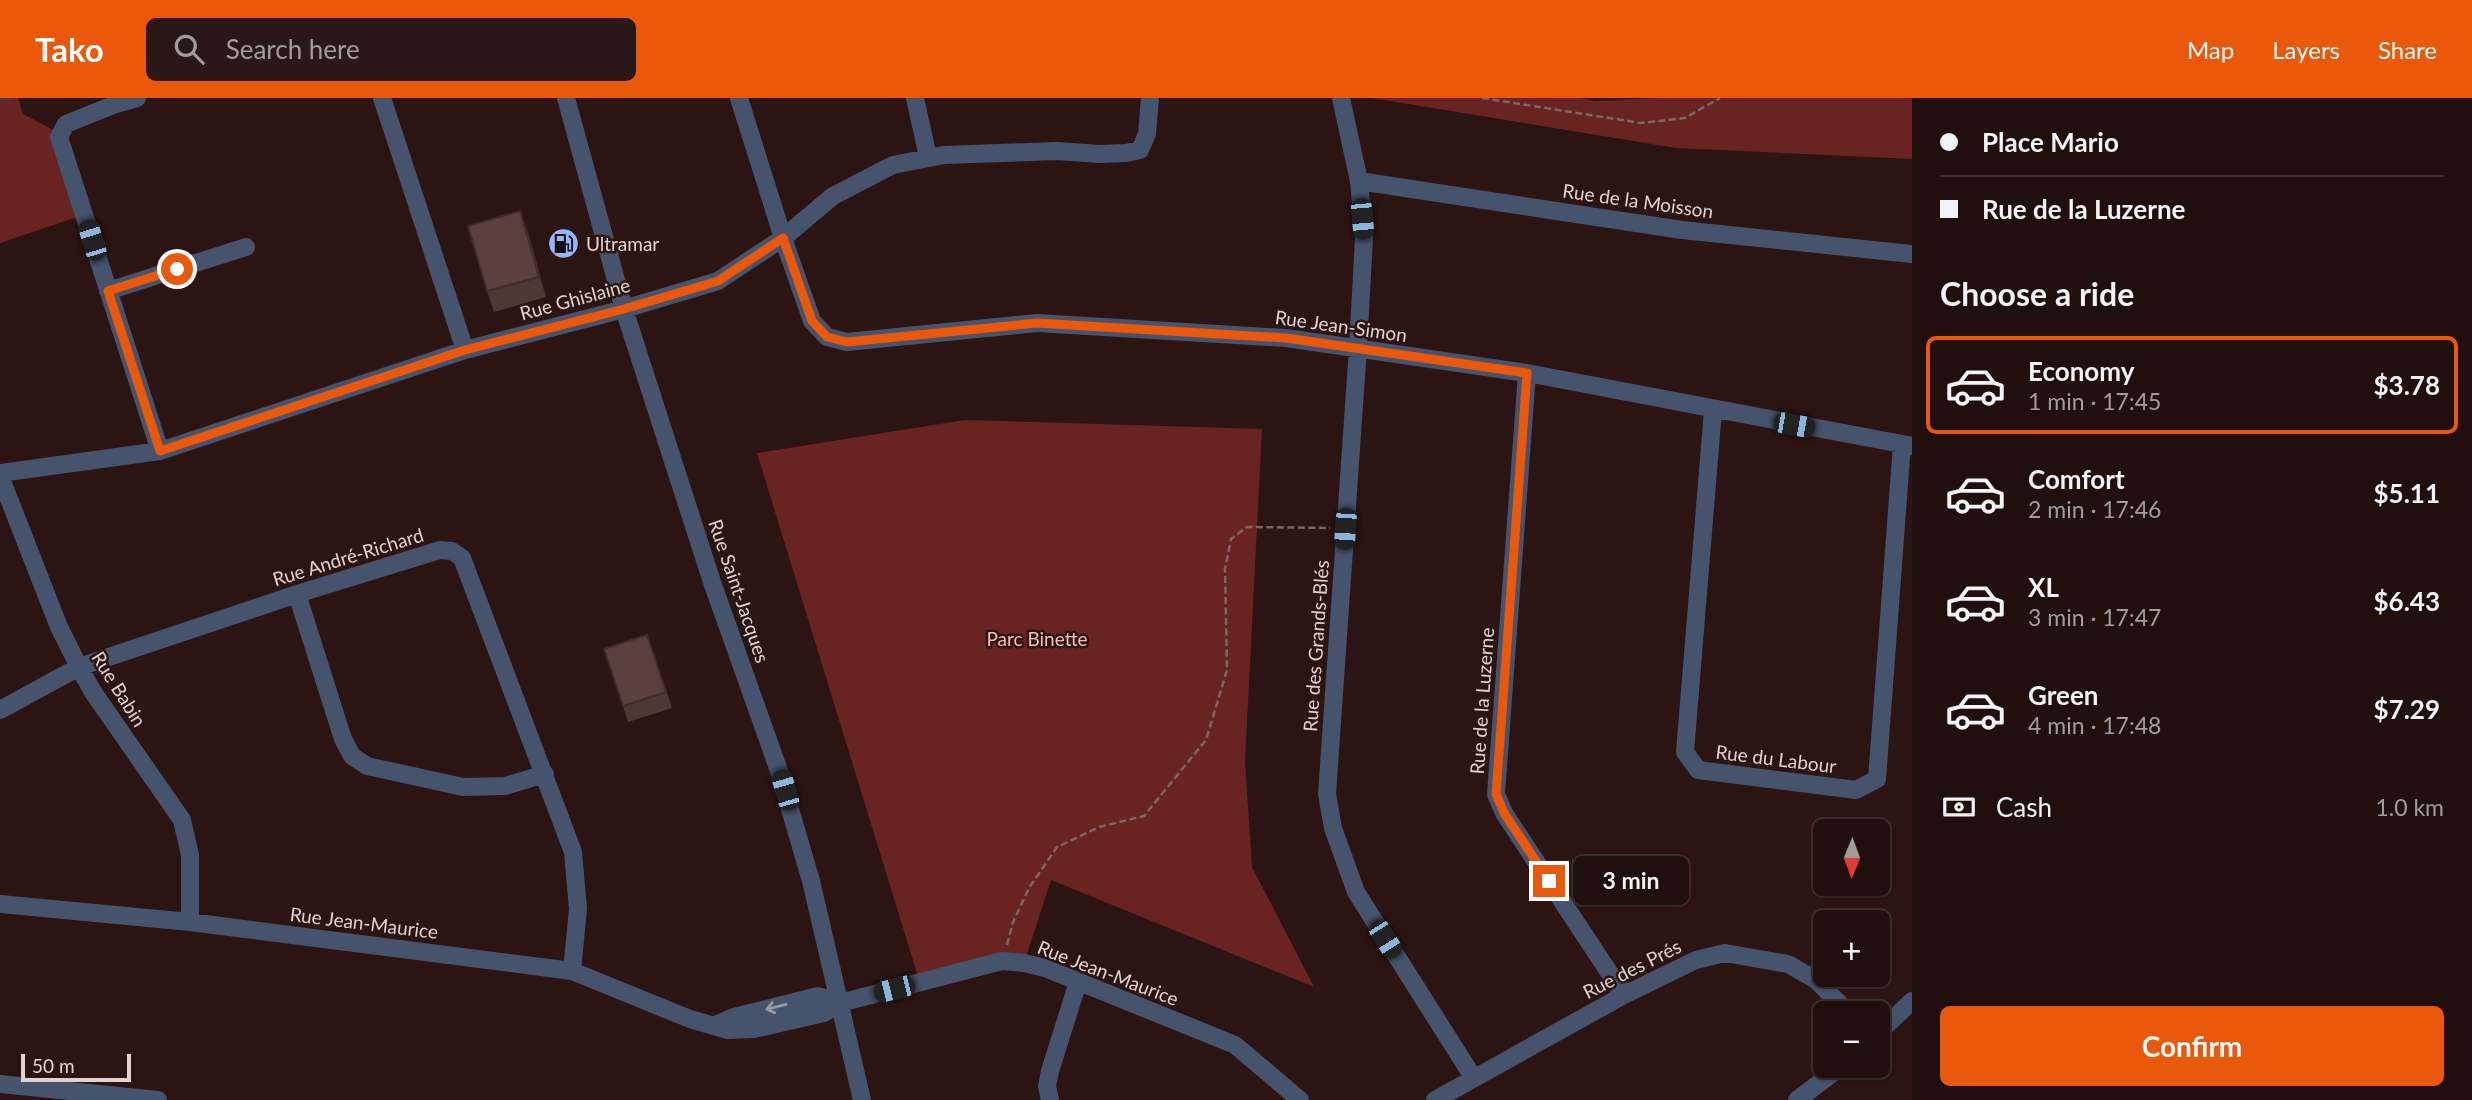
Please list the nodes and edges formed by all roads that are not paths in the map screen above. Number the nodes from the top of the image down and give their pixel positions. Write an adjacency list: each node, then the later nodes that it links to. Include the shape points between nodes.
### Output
1 (137, 98): 13 (street, via 66,124 60,137)
2 (382, 98): 16 (street)
3 (566, 98): 14 (street, Rue Saint-Jacques)
4 (739, 98): 10 (street, Rue Jean-Simon)
5 (915, 98): 8 (street)
6 (1150, 98): 8 (street, Rue Ghislaine, via 1147,134 1140,150)
7 (1341, 98): 9 (street, Rue des Grands-Blés)
8 (928, 156): 10 (street, Rue Ghislaine, via 894,165 833,196)
9 (1359, 181): 12 (street, Rue de la Moisson, via 1682,230); 15 (street, Rue des Grands-Blés, via 1364,238)
10 (783, 238): 14 (street, Rue Ghislaine, via 718,281); 15 (street, Rue Jean-Simon, via 812,321 827,337 847,342 1037,323 1286,338)
11 (246, 247): 13 (street)
12 (1912, 254)
13 (108, 291): 20 (street)
14 (624, 309): 16 (street, Rue Ghislaine); 33 (street, Rue Saint-Jacques, via 778,768)
15 (1358, 348): 17 (street, Rue Jean-Simon); 35 (street, Rue des Grands-Blés, via 1327,794 1333,828 1356,892)
16 (465, 350): 20 (street, Rue Ghislaine)
17 (1527, 373): 18 (street, Rue Jean-Simon); 30 (street, Rue de la Luzerne, via 1496,794)
18 (1713, 410): 19 (street, Rue Jean-Simon); 19 (street, Rue du Labour, via 1685,751 1698,770 1856,789 1877,779)
19 (1907, 445)
20 (160, 451): 21 (street, Rue Ghislaine)
21 (0, 475): 23 (street, Rue Babin)
22 (297, 594): 23 (street, Rue André-Richard); 25 (street, via 352,756 367,766 463,787 505,786); 25 (street, Rue André-Richard, via 440,550 453,551 462,558)
23 (79, 667): 24 (street, Rue André-Richard); 27 (street, Rue Babin, via 182,820 190,855)
24 (0, 710)
25 (545, 774): 28 (street, Rue André-Richard, via 573,852 578,909)
26 (0, 904): 27 (street, Rue Jean-Maurice)
27 (190, 922): 28 (street, Rue Jean-Maurice)
28 (572, 971): 33 (street, Rue Jean-Maurice, via 713,1026 818,996)
29 (1078, 982): 33 (street, Rue Jean-Maurice, via 1024,962 1002,961); 40 (street, via 1050,1071); 41 (street, Rue Jean-Maurice, via 1236,1045)
30 (1624, 995): 31 (street, Rue des Prés, via 1696,960 1725,953 1788,964 1816,979); 35 (street, Rue des Prés)
31 (1837, 1001)
32 (1912, 1001): 34 (street)
33 (840, 1003): 39 (street, Rue Saint-Jacques)
34 (1890, 1022)
35 (1473, 1077): 42 (street, Rue des Prés)
36 (1826, 1078): 43 (street)
37 (0, 1084): 38 (street)
38 (158, 1100)
39 (862, 1100)
40 (1050, 1100)
41 (1300, 1100)
42 (1435, 1100)
43 (1797, 1100)

